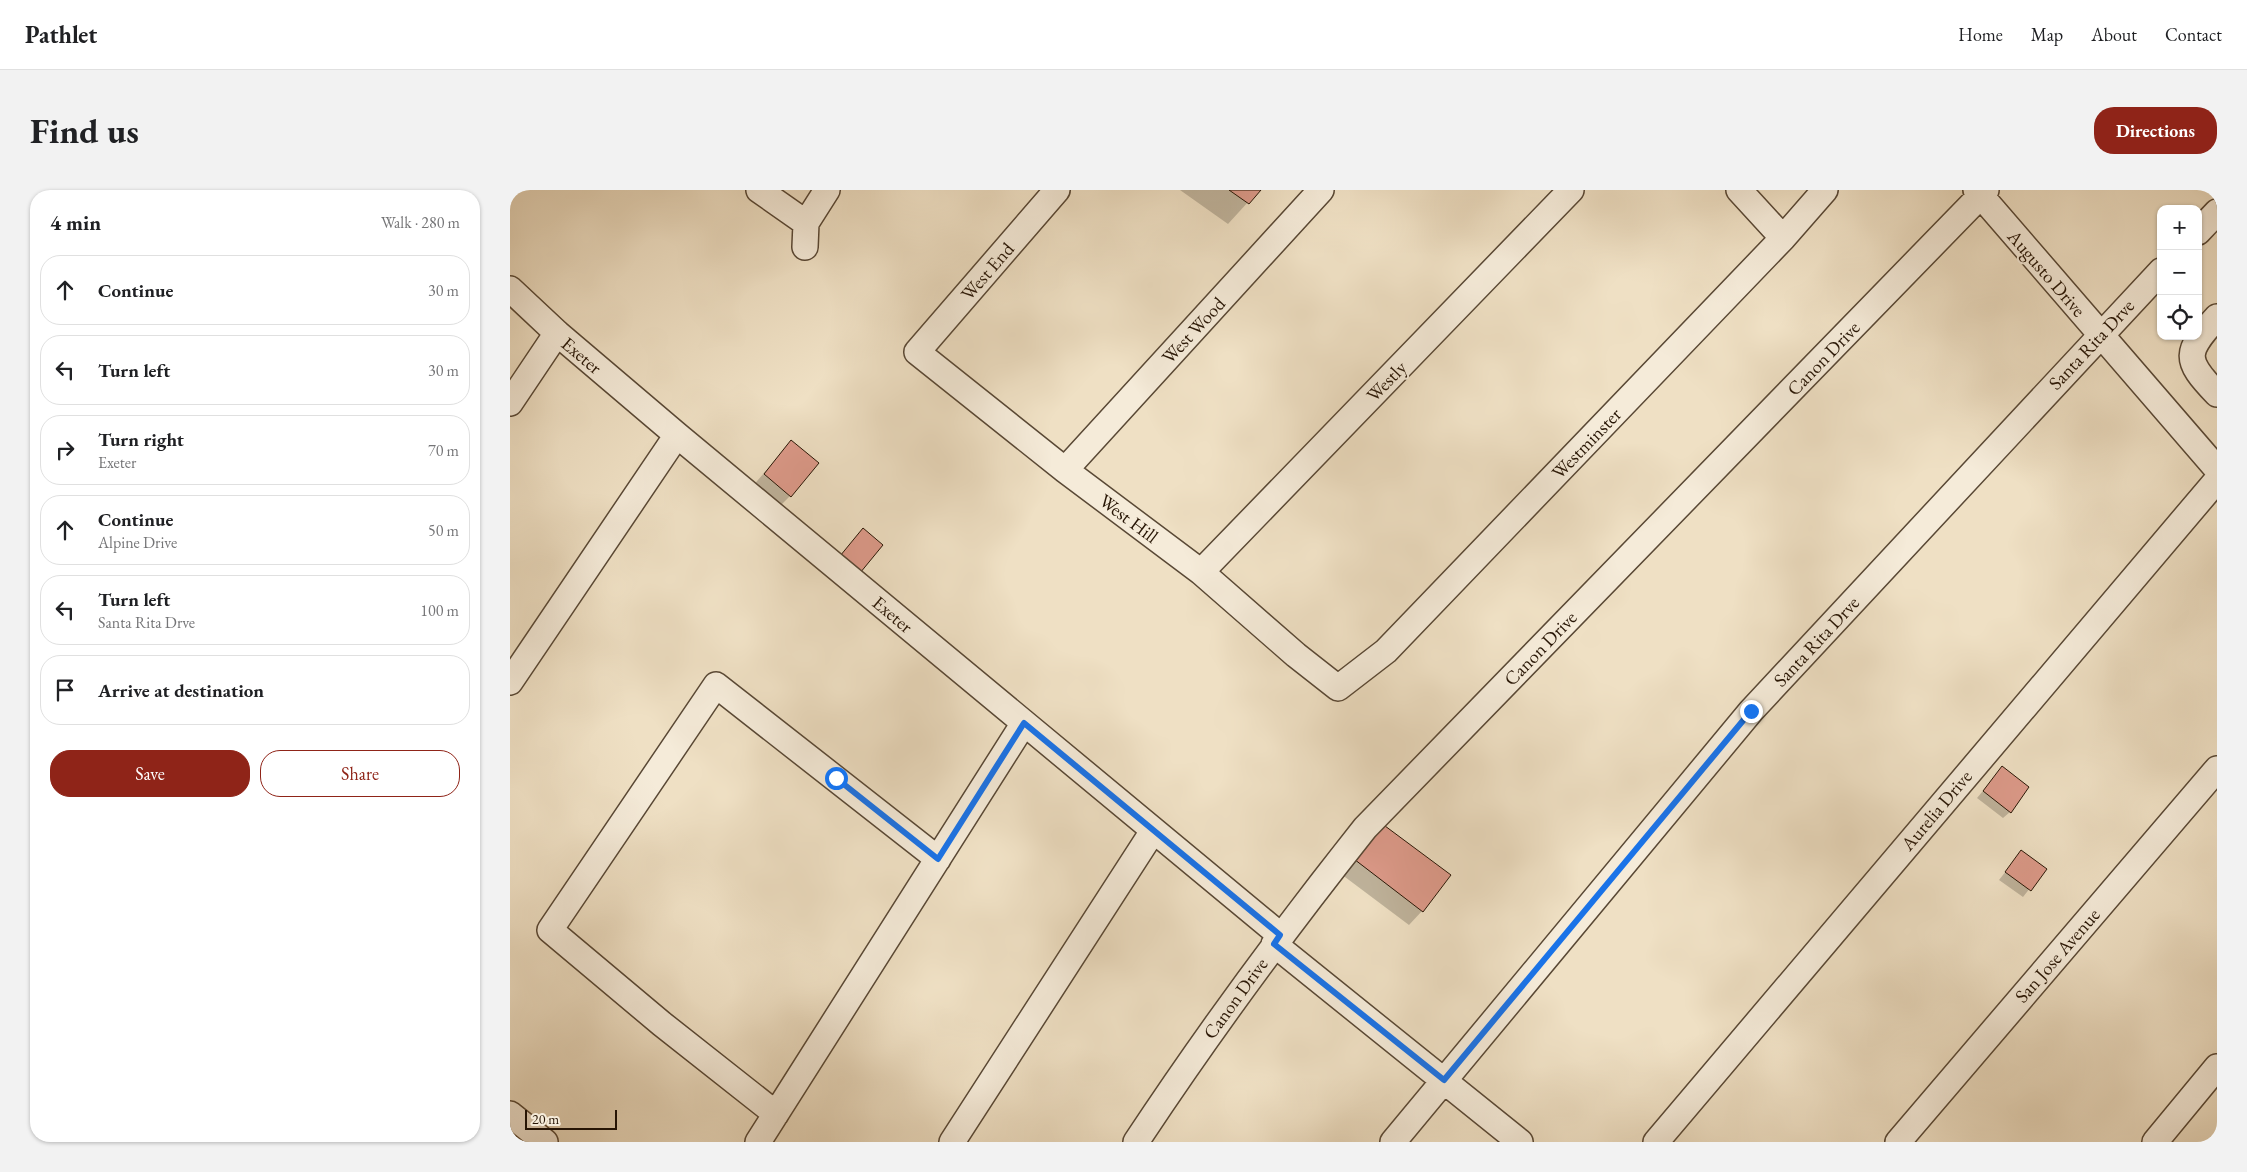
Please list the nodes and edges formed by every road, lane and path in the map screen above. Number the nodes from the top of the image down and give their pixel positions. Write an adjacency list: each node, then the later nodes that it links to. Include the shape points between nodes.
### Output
1 (758, 190): 2 (street, via 805,235)
2 (827, 190)
3 (1057, 190): 17 (street, West End)
4 (1321, 190): 22 (street, West Wood)
5 (1570, 190): 24 (street, Westly)
6 (1738, 190): 11 (street)
7 (1826, 190): 11 (street, Westminster)
8 (1981, 192): 16 (street, Augusto Drive); 31 (street, Canon Drive, via 1365,828)
9 (2217, 212): 10 (street)
10 (2202, 228)
11 (1783, 238): 26 (street, Westminster, via 1386,651)
12 (2157, 275): 16 (street, Santa Rita Drve)
13 (510, 288): 15 (street, Exeter)
14 (2217, 317): 18 (street, via 2198,338 2192,353 2196,372)
15 (557, 333): 19 (street); 20 (street, Exeter)
16 (2101, 334): 21 (street, Augusto Drive); 33 (street, Santa Rita Drve, via 1751,711)
17 (917, 352): 22 (street, West Hill)
18 (2217, 394)
19 (510, 403)
20 (677, 435): 25 (street); 27 (street, Exeter)
21 (2213, 455)
22 (1065, 470): 24 (street, West Hill)
23 (2217, 480): 42 (street, Aurelia Drive)
24 (1201, 572): 26 (street, West Hill)
25 (510, 682)
26 (1338, 688)
27 (1024, 723): 29 (street, Exeter); 30 (street)
28 (2217, 769): 43 (street, San Jose Avenue)
29 (1153, 831): 31 (street, Exeter); 38 (street)
30 (938, 859): 35 (street); 35 (street, via 716,685 550,930)
31 (1277, 939): 33 (street, Exeter); 39 (street, Canon Drive)
32 (2217, 1067): 44 (street)
33 (1444, 1080): 40 (street, Santa Rita Drve); 41 (street, Exeter)
34 (510, 1114): 36 (street)
35 (776, 1114): 37 (street)
36 (545, 1142)
37 (758, 1142)
38 (952, 1142)
39 (1136, 1142)
40 (1393, 1142)
41 (1520, 1142)
42 (1656, 1142)
43 (1898, 1142)
44 (2155, 1142)

